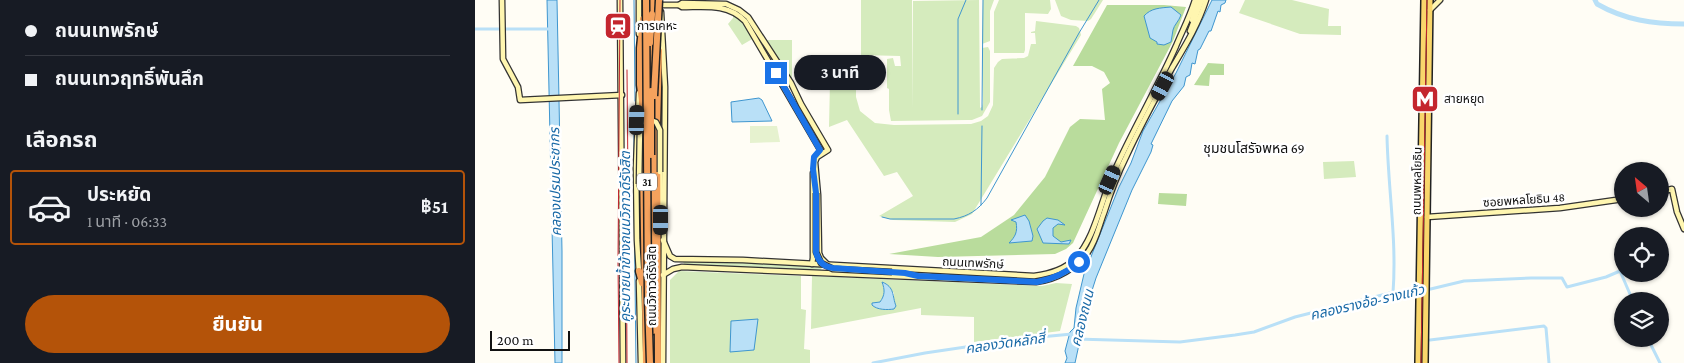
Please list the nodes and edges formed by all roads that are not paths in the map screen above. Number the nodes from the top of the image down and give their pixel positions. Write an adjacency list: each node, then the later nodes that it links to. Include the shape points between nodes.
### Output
1 (502, 0): 19 (main road, via 503,59 518,87 519,100)
2 (620, 0): 19 (main road)
3 (639, 0): 14 (main road, ถนนวิภาวดีรังสิต / 31)
4 (646, 0): 14 (highway, ถนนวิภาวดีรังสิต / 31); 22 (highway, ถนนวิภาวดีรังสิต / 31, via 653,98); 48 (highway, 31, bridge)
5 (653, 0): 20 (highway, 31, bridge)
6 (1198, 0): 15 (main road, ถนนเทพรักษ์); 15 (main road, ถนนเทพรักษ์)
7 (1207, 0): 15 (main road, ถนนเทพรักษ์)
8 (1430, 0): 12 (main road, ถนนพหลโยธิน)
9 (1440, 0): 12 (main road)
10 (660, 1): 13 (main road, via 679,5 719,3); 20 (highway, bridge); 24 (highway); 29 (main road, ถนนวิภาวดีรังสิต / 31, via 665,87)
11 (1423, 1): 27 (main road, ถนนพหลโยธิน)
12 (1430, 10): 27 (main road, ถนนพหลโยธิน)
13 (747, 19): 16 (main road); 18 (main road)
14 (640, 48): 17 (highway, ถนนวิภาวดีรังสิต / 31)
15 (1170, 67): 35 (main road, ถนนเทพรักษ์, via 1127,143 1089,239 1075,260 1063,268 1034,276); 39 (main road, ถนนเทพรักษ์, via 1115,182 1089,251 1073,268 1051,280 1037,282)
16 (791, 83): 18 (main road); 21 (main road, via 828,150)
17 (640, 85): 33 (main road, ถนนวิภาวดีรังสิต / 31, via 636,167); 42 (highway, ถนนวิภาวดีรังสิต / 31)
18 (785, 88): 21 (main road)
19 (622, 95): 45 (main road)
20 (651, 111): 49 (highway, 31, bridge)
21 (821, 152): 23 (main road, via 814,157); 30 (main road, via 815,162)
22 (653, 157): 24 (highway); 49 (highway, ถนนวิภาวดีรังสิต / 31)
23 (813, 169): 31 (main road); 39 (main road, bridge, via 816,252 821,263 833,268)
24 (657, 186): 50 (highway)
25 (1669, 190): 28 (main road, via 1672,189)
26 (1614, 200): 27 (main road, ซอยพหลโยธิน 48, via 1560,208)
27 (1425, 215): 41 (main road, ถนนพหลโยธิน)
28 (1684, 229)
29 (663, 240): 32 (main road, via 670,256); 38 (main road, ถนนวิภาวดีรังสิต / 31)
30 (819, 253): 31 (main road, via 817,257); 35 (main road)
31 (813, 255): 34 (main road)
32 (682, 259): 34 (main road, ถนนเทพรักษ์); 36 (main road)
33 (639, 262): 37 (main road, ถนนวิภาวดีรังสิต / 31); 40 (main road, bridge, via 640,126 648,119 656,122 660,130)
34 (812, 264): 35 (main road, ถนนเทพรักษ์)
35 (828, 265)
36 (682, 267): 38 (main road, ถนนเทพรักษ์); 39 (main road, ถนนเทพรักษ์)
37 (639, 272): 42 (highway); 46 (main road, ถนนวิภาวดีรังสิต / 31)
38 (663, 275): 40 (main road, ถนนวิภาวดีรังสิต / 31)
39 (918, 276)
40 (663, 284): 51 (main road, ถนนวิภาวดีรังสิต / 31)
41 (1423, 288): 43 (main road, ถนนพหลโยธิน, via 1419,294); 44 (main road, ถนนพหลโยธิน, via 1426,294)
42 (645, 294): 47 (highway, ถนนวิภาวดีรังสิต / 31)
43 (1419, 340): 44 (main road); 52 (main road, ถนนพหลโยธิน)
44 (1425, 340): 53 (main road, ถนนพหลโยธิน)
45 (623, 363)
46 (641, 363)
47 (646, 363)
48 (650, 363)
49 (654, 363)
50 (658, 363)
51 (663, 363)
52 (1419, 363)
53 (1425, 363)

